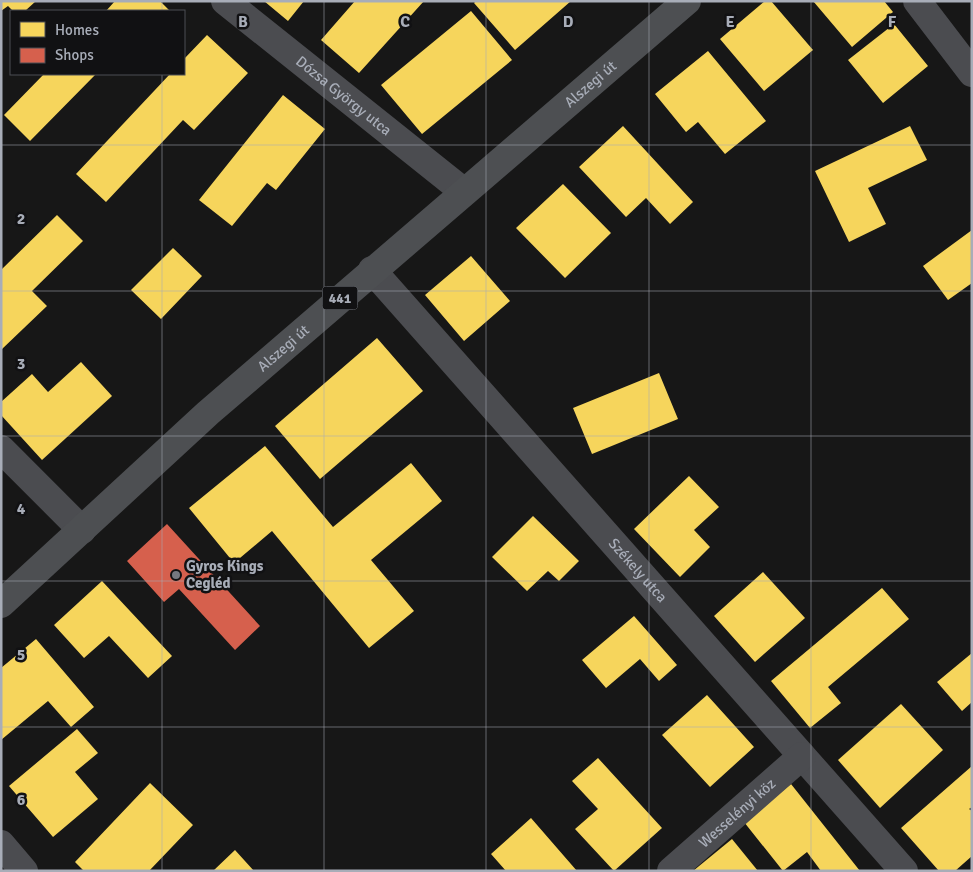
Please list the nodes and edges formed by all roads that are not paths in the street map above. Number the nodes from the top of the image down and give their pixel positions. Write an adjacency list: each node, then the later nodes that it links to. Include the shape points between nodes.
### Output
1 (225, 1): 5 (street, Dózsa György utca)
2 (687, 1): 5 (main road, Alszegi út / 441)
3 (917, 1): 4 (street)
4 (972, 73)
5 (463, 191): 6 (main road, Alszegi út / 441)
6 (372, 270): 8 (main road, Alszegi út / 441, via 208,413); 10 (street, Székely utca)
7 (1, 449): 8 (street)
8 (82, 530): 9 (main road, Alszegi út / 441)
9 (1, 604)
10 (802, 756): 13 (street, Wesselényi köz); 14 (street, Székely utca)
11 (1, 844): 12 (street)
12 (24, 871)
13 (670, 871)
14 (904, 871)

